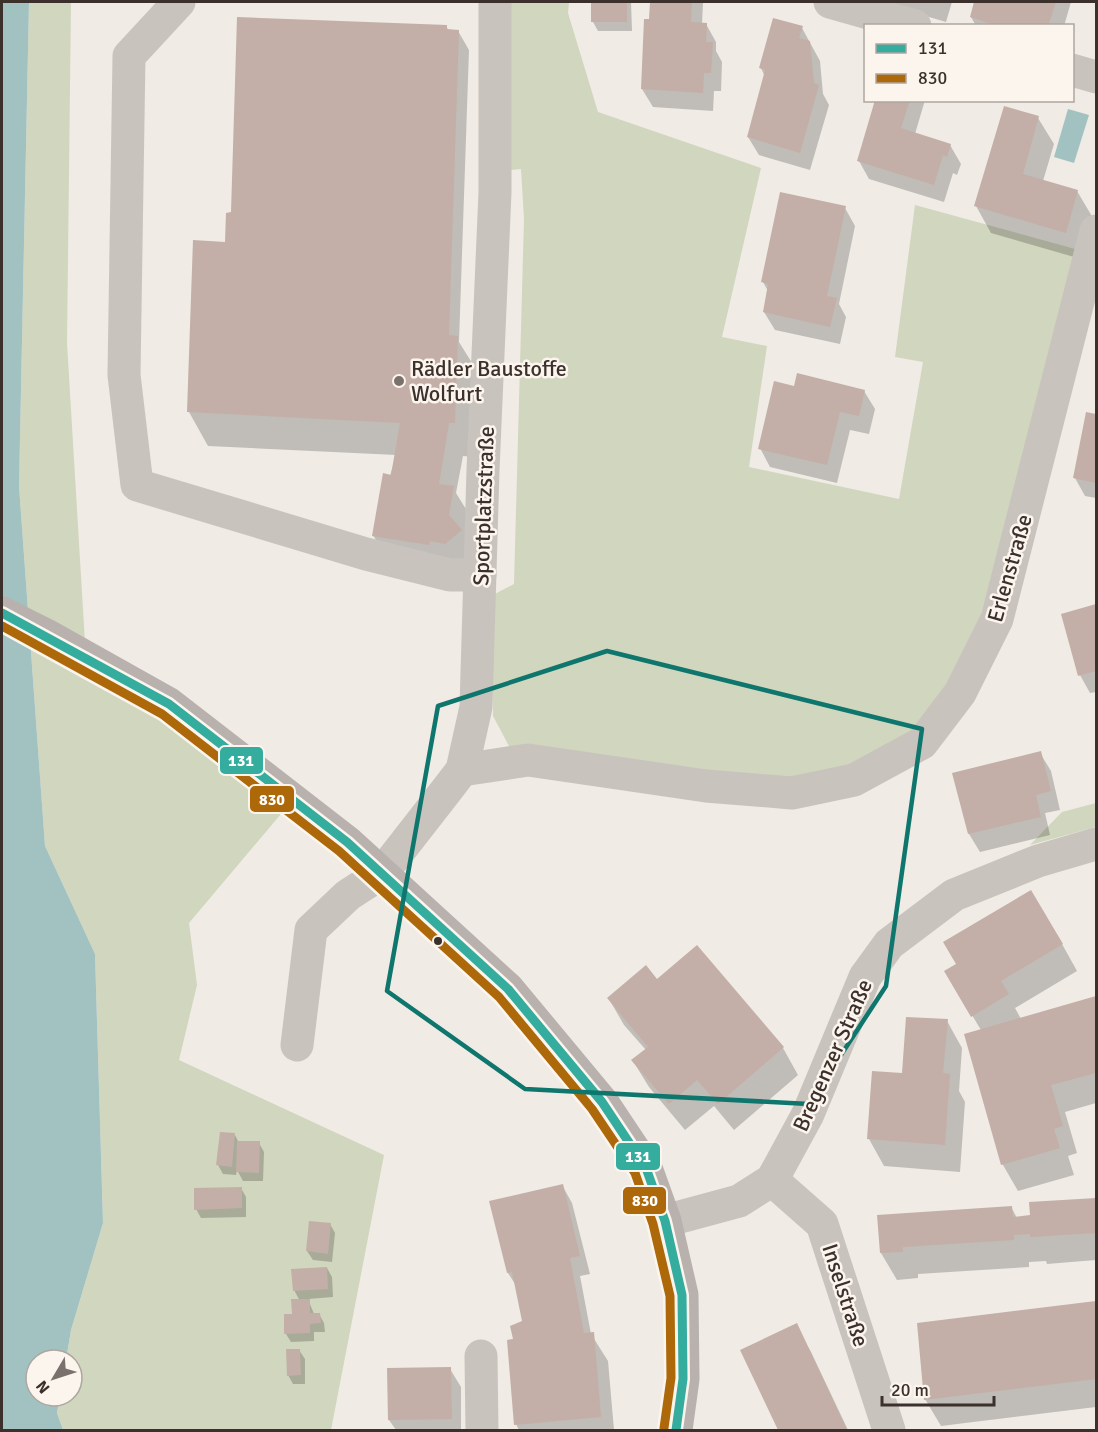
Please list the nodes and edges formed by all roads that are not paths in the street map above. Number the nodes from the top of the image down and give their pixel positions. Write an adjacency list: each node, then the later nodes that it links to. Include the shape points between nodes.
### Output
1 (179, 2): 8 (street, via 129,56 124,375 137,485 366,554 450,575)
2 (495, 2): 8 (street, Sportplatzstraße, via 495,192)
3 (830, 2): 4 (street)
4 (908, 24)
5 (1074, 71): 6 (street)
6 (1096, 77)
7 (1096, 231): 10 (street, Erlenstraße, via 997,619 960,693 922,743 854,780 792,793 706,786 528,759)
8 (480, 575): 10 (street, Sportplatzstraße, via 476,707)
9 (2, 613): 12 (main road, via 169,704)
10 (462, 770): 12 (street, Sportplatzstraße)
11 (1096, 844): 14 (street, Bregenzer Straße, via 1016,869 954,895 889,944 865,977 808,1114)
12 (382, 873): 13 (street, Sportplatzstraße, via 348,895 311,930); 15 (main road, via 508,989 602,1102 646,1168)
13 (297, 1045)
14 (772, 1180): 15 (street, Bregenzer Straße, via 739,1201); 19 (street, Inselstraße, via 822,1224)
15 (666, 1221): 18 (main road, via 682,1295 683,1379)
16 (481, 1356): 17 (street)
17 (482, 1431)
18 (675, 1431)
19 (889, 1431)

